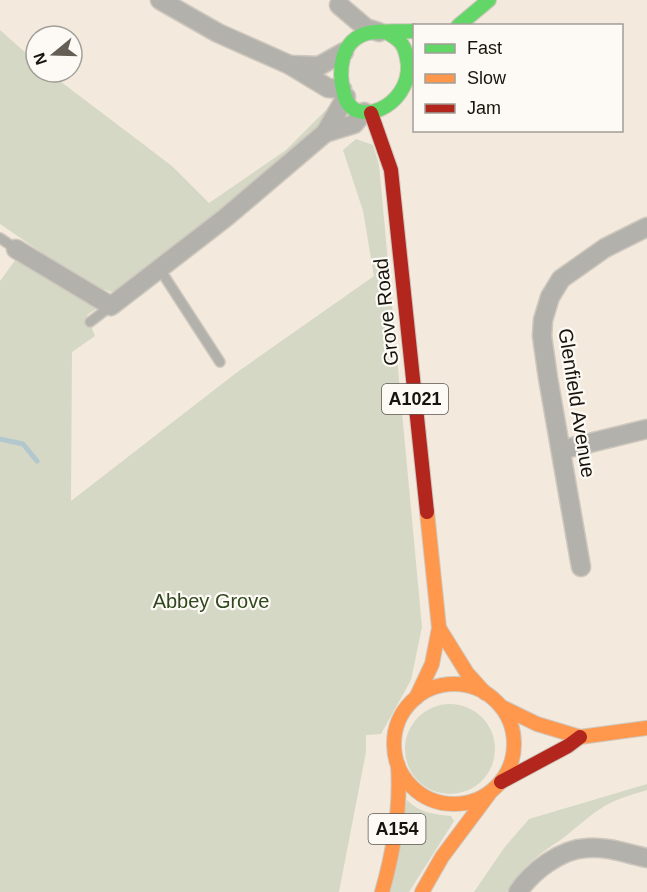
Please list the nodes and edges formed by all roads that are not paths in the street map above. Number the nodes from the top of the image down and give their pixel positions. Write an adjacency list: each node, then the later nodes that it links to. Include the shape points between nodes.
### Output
1 (160, 0): 8 (street, via 218,33)
2 (489, 0): 4 (main road)
3 (337, 3): 6 (street, via 366,28); 7 (street)
4 (458, 21)
5 (413, 31): 6 (main road)
6 (383, 32): 7 (main road, via 360,35); 9 (main road, via 401,44)
7 (347, 48): 8 (street, via 319,66); 10 (main road, via 341,61)
8 (290, 64): 10 (street)
9 (411, 71): 11 (main road)
10 (344, 93): 12 (main road, via 352,106); 14 (street)
11 (400, 97): 12 (main road, via 391,106); 13 (main road)
12 (367, 113): 14 (street, via 354,124); 16 (main road, Grove Road / A1021, via 384,146)
13 (397, 118)
14 (325, 133): 20 (street)
15 (394, 139): 16 (main road, Grove Road / A1021)
16 (390, 170): 27 (main road, Grove Road / A1021)
17 (647, 227): 25 (street, Glenfield Avenue, via 570,271 547,305 542,336)
18 (0, 238): 19 (lane)
19 (16, 249): 21 (street)
20 (159, 268): 21 (street); 23 (lane)
21 (111, 306): 22 (lane)
22 (90, 322)
23 (220, 362)
24 (647, 429): 25 (street)
25 (561, 450): 26 (street, Glenfield Avenue)
26 (580, 567)
27 (439, 628): 28 (main road, Grove Road / A1021, via 467,673); 29 (main road, Grove Road / A1021, via 434,660)
28 (485, 693): 29 (main road, via 450,684); 30 (main road)
29 (416, 698): 33 (main road, via 403,713 396,731 394,749)
30 (501, 707): 32 (main road, A154, via 537,724); 34 (main road, via 512,728 514,751 507,773)
31 (647, 728): 32 (main road, A154)
32 (580, 737): 34 (main road, A154)
33 (398, 765): 34 (main road, via 410,784 438,802 471,802); 36 (main road, A154, via 399,820)
34 (496, 787): 37 (main road, A154, via 442,857)
35 (647, 858): 38 (street, via 603,848 572,851 545,865)
36 (382, 892)
37 (422, 892)
38 (518, 892)

